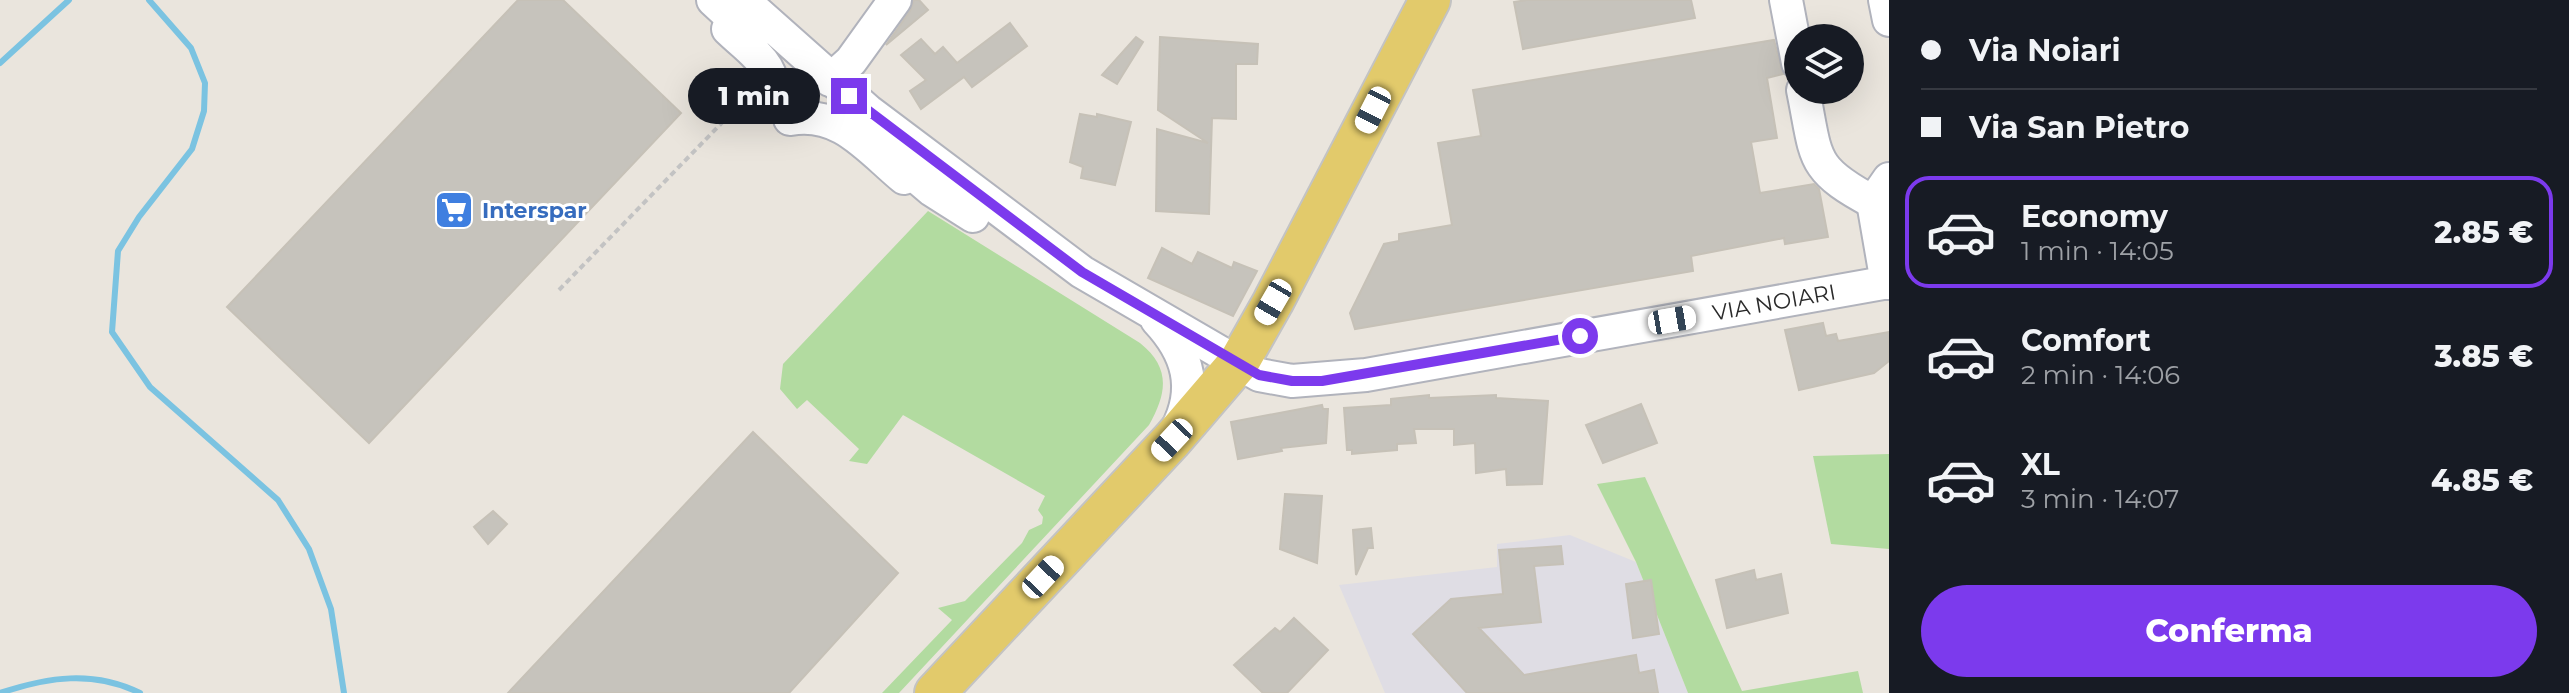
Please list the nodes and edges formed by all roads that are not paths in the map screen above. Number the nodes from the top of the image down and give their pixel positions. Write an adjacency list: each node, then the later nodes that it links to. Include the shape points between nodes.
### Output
1 (703, 0): 12 (street, via 767,67 775,84)
2 (713, 0): 11 (street)
3 (735, 0): 11 (street)
4 (743, 0): 11 (street)
5 (895, 0): 11 (street, via 851,61)
6 (1430, 0): 19 (main road)
7 (1786, 0): 10 (street)
8 (1885, 0): 9 (street)
9 (1889, 20)
10 (1791, 24)
11 (815, 83): 12 (street); 14 (street); 16 (street, via 921,153)
12 (772, 104): 14 (street, via 834,121 916,187)
13 (1806, 104): 15 (street, via 1817,160 1838,183)
14 (932, 190): 16 (street, via 1017,243)
15 (1881, 191): 17 (street, VIA NOIARI)
16 (1082, 272): 18 (street, VIA NOIARI)
17 (1888, 282): 19 (street, VIA NOIARI, via 1322,381 1259,375)
18 (1149, 312): 19 (street, VIA NOIARI); 20 (street, via 1179,347 1190,389 1188,407)
19 (1239, 362): 20 (main road)
20 (1172, 440): 21 (main road)
21 (935, 693)

